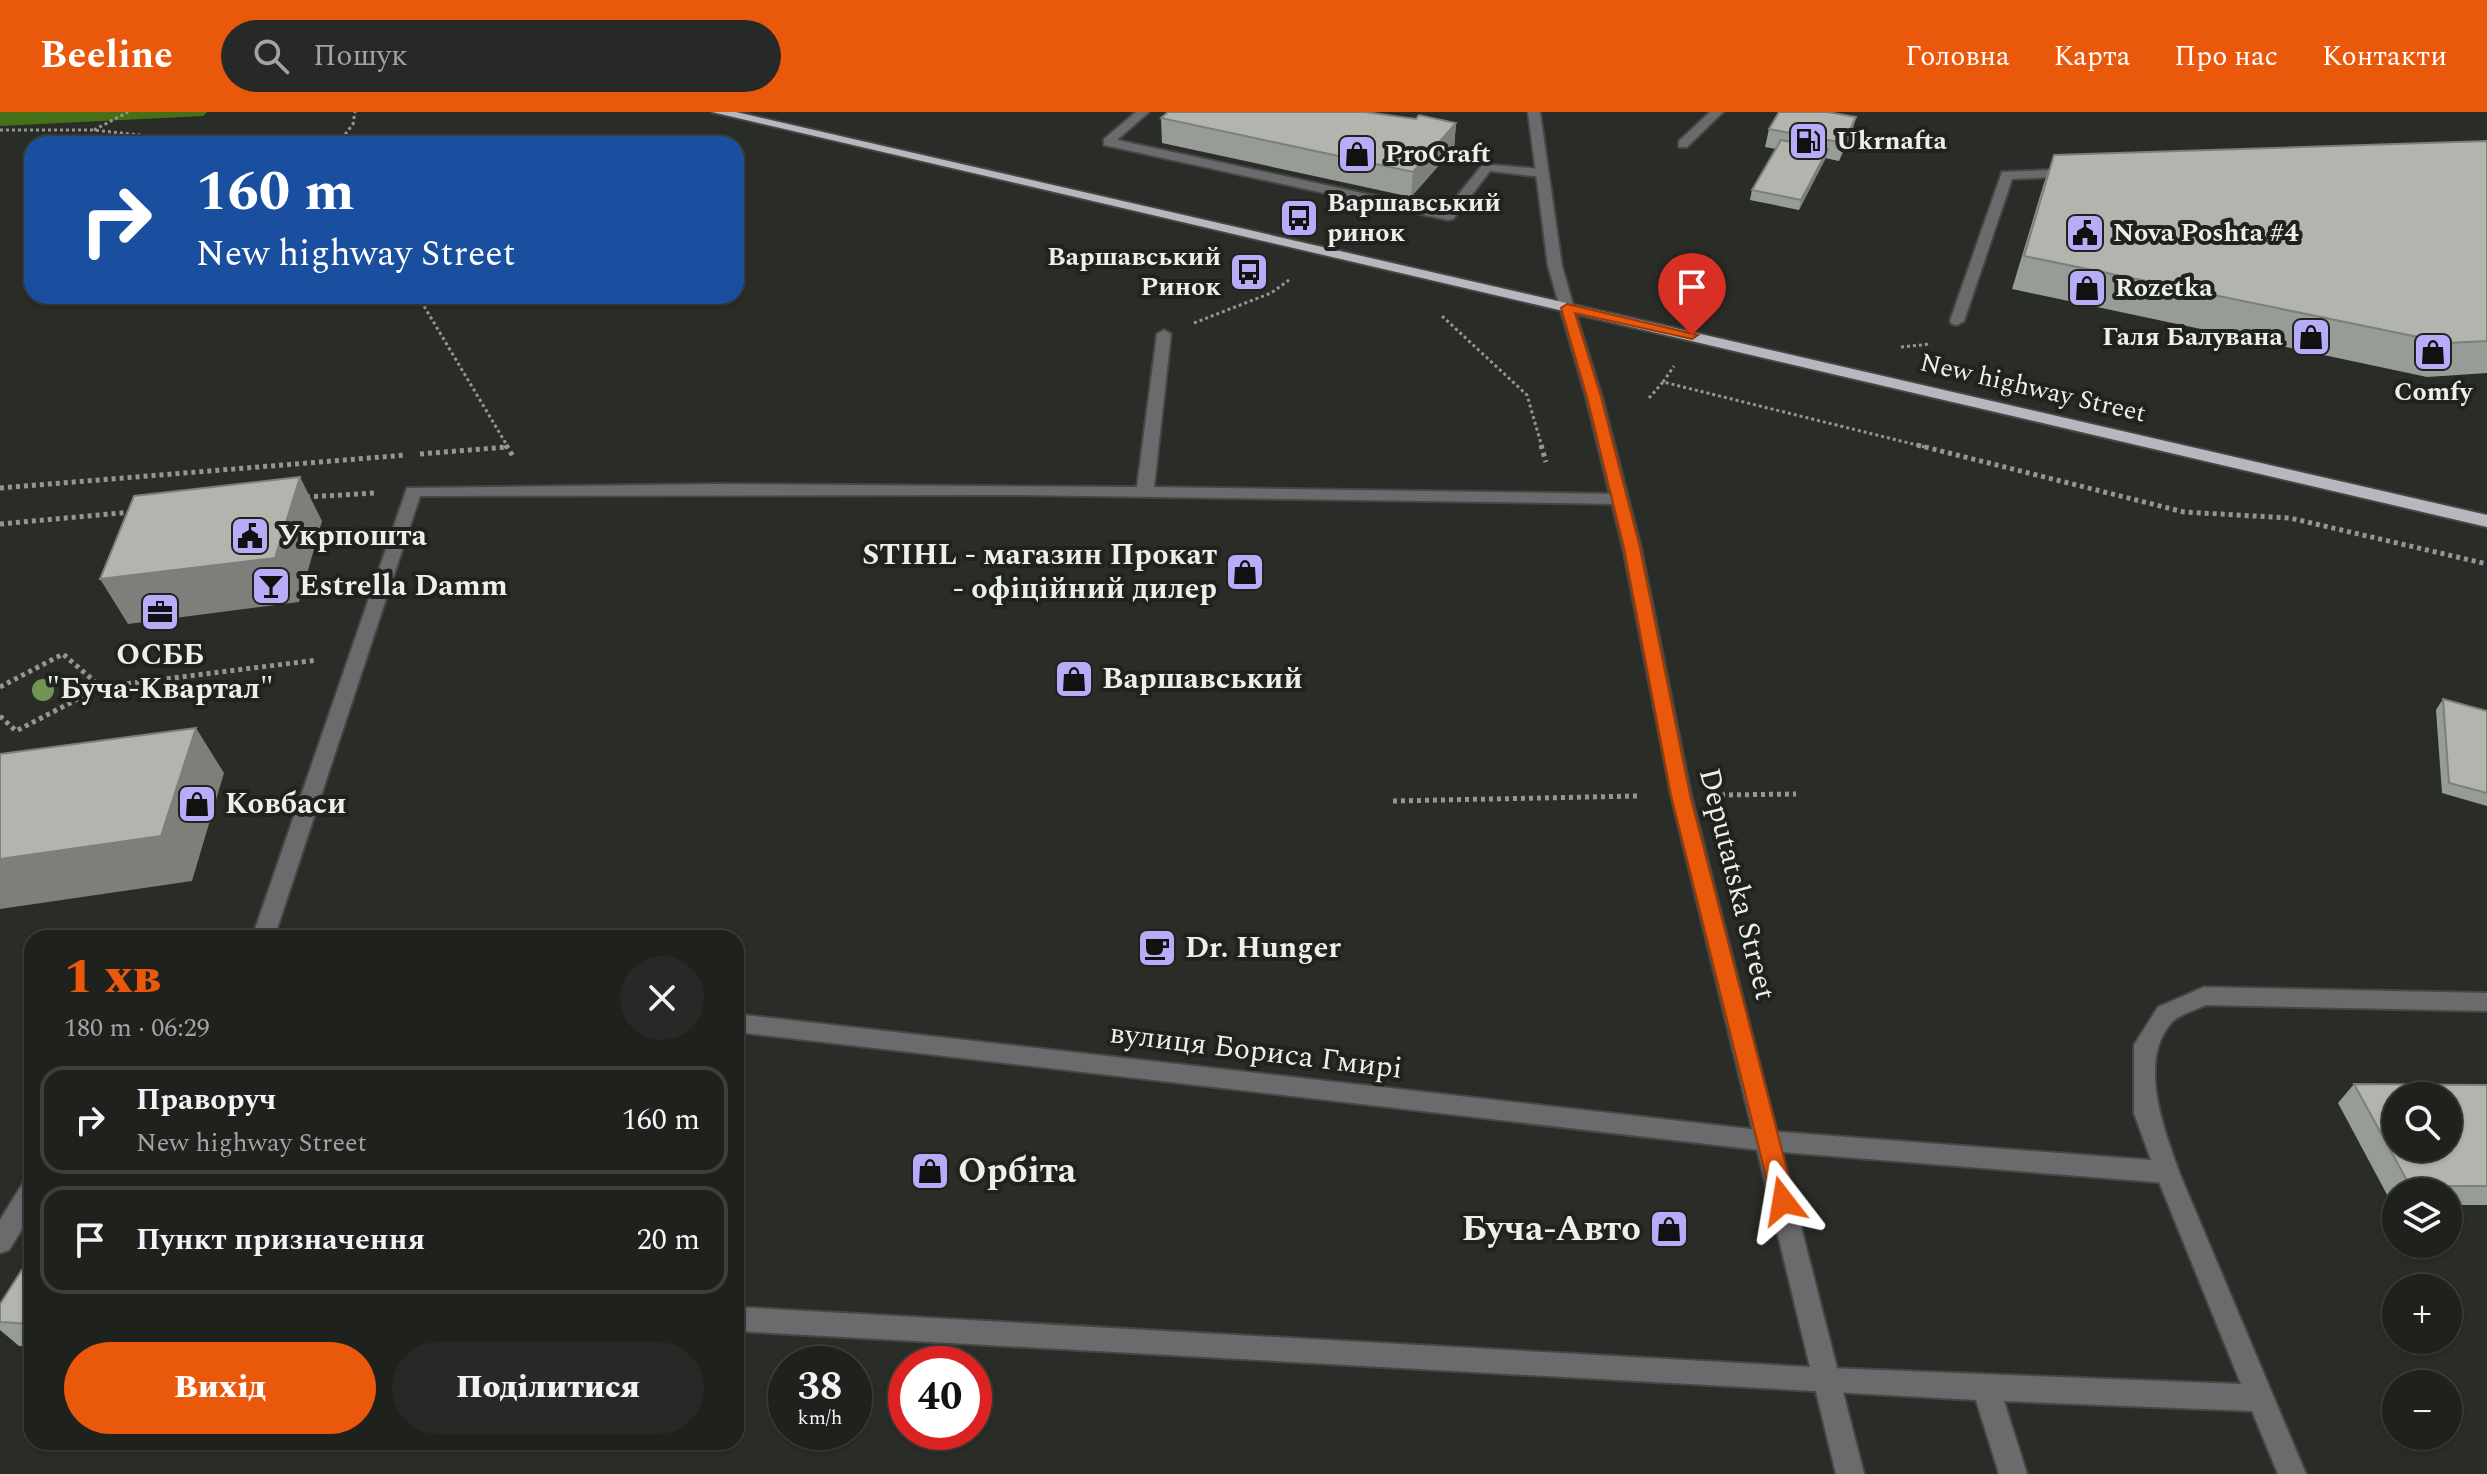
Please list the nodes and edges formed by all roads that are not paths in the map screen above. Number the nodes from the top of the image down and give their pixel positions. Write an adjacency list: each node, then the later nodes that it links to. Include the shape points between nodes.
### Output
1 (719, 112): 8 (highway, New highway Street)
2 (1143, 112): 6 (street, via 1108,142 1448,216 1487,167)
3 (1534, 112): 6 (street, Deputatska Street)
4 (1717, 112): 5 (street)
5 (1683, 144)
6 (1542, 173): 8 (street, Deputatska Street, via 1555,266)
7 (2084, 173): 9 (street, via 2007,175)
8 (1567, 308): 12 (street, Deputatska Street); 13 (highway, New highway Street)
9 (1957, 321)
10 (1164, 334): 11 (street)
11 (1145, 491): 12 (street); 14 (street, via 413,491)
12 (1620, 499): 17 (street, Deputatska Street, via 1681,795)
13 (2487, 521)
14 (266, 930)
15 (2487, 1002): 18 (street, via 2204,996 2166,1013 2145,1045 2146,1113)
16 (744, 1024): 17 (street, вулиця Бориса Гмирі)
17 (1768, 1141): 18 (street, вулиця Бориса Гмирі); 22 (street, Deputatska Street)
18 (2167, 1172): 24 (street)
19 (24, 1204): 20 (street)
20 (0, 1242)
21 (744, 1319): 22 (street)
22 (1829, 1381): 23 (street); 25 (street, Deputatska Street)
23 (1986, 1388): 24 (street); 26 (street)
24 (2260, 1398): 27 (street)
25 (1850, 1474)
26 (2013, 1474)
27 (2292, 1474)

